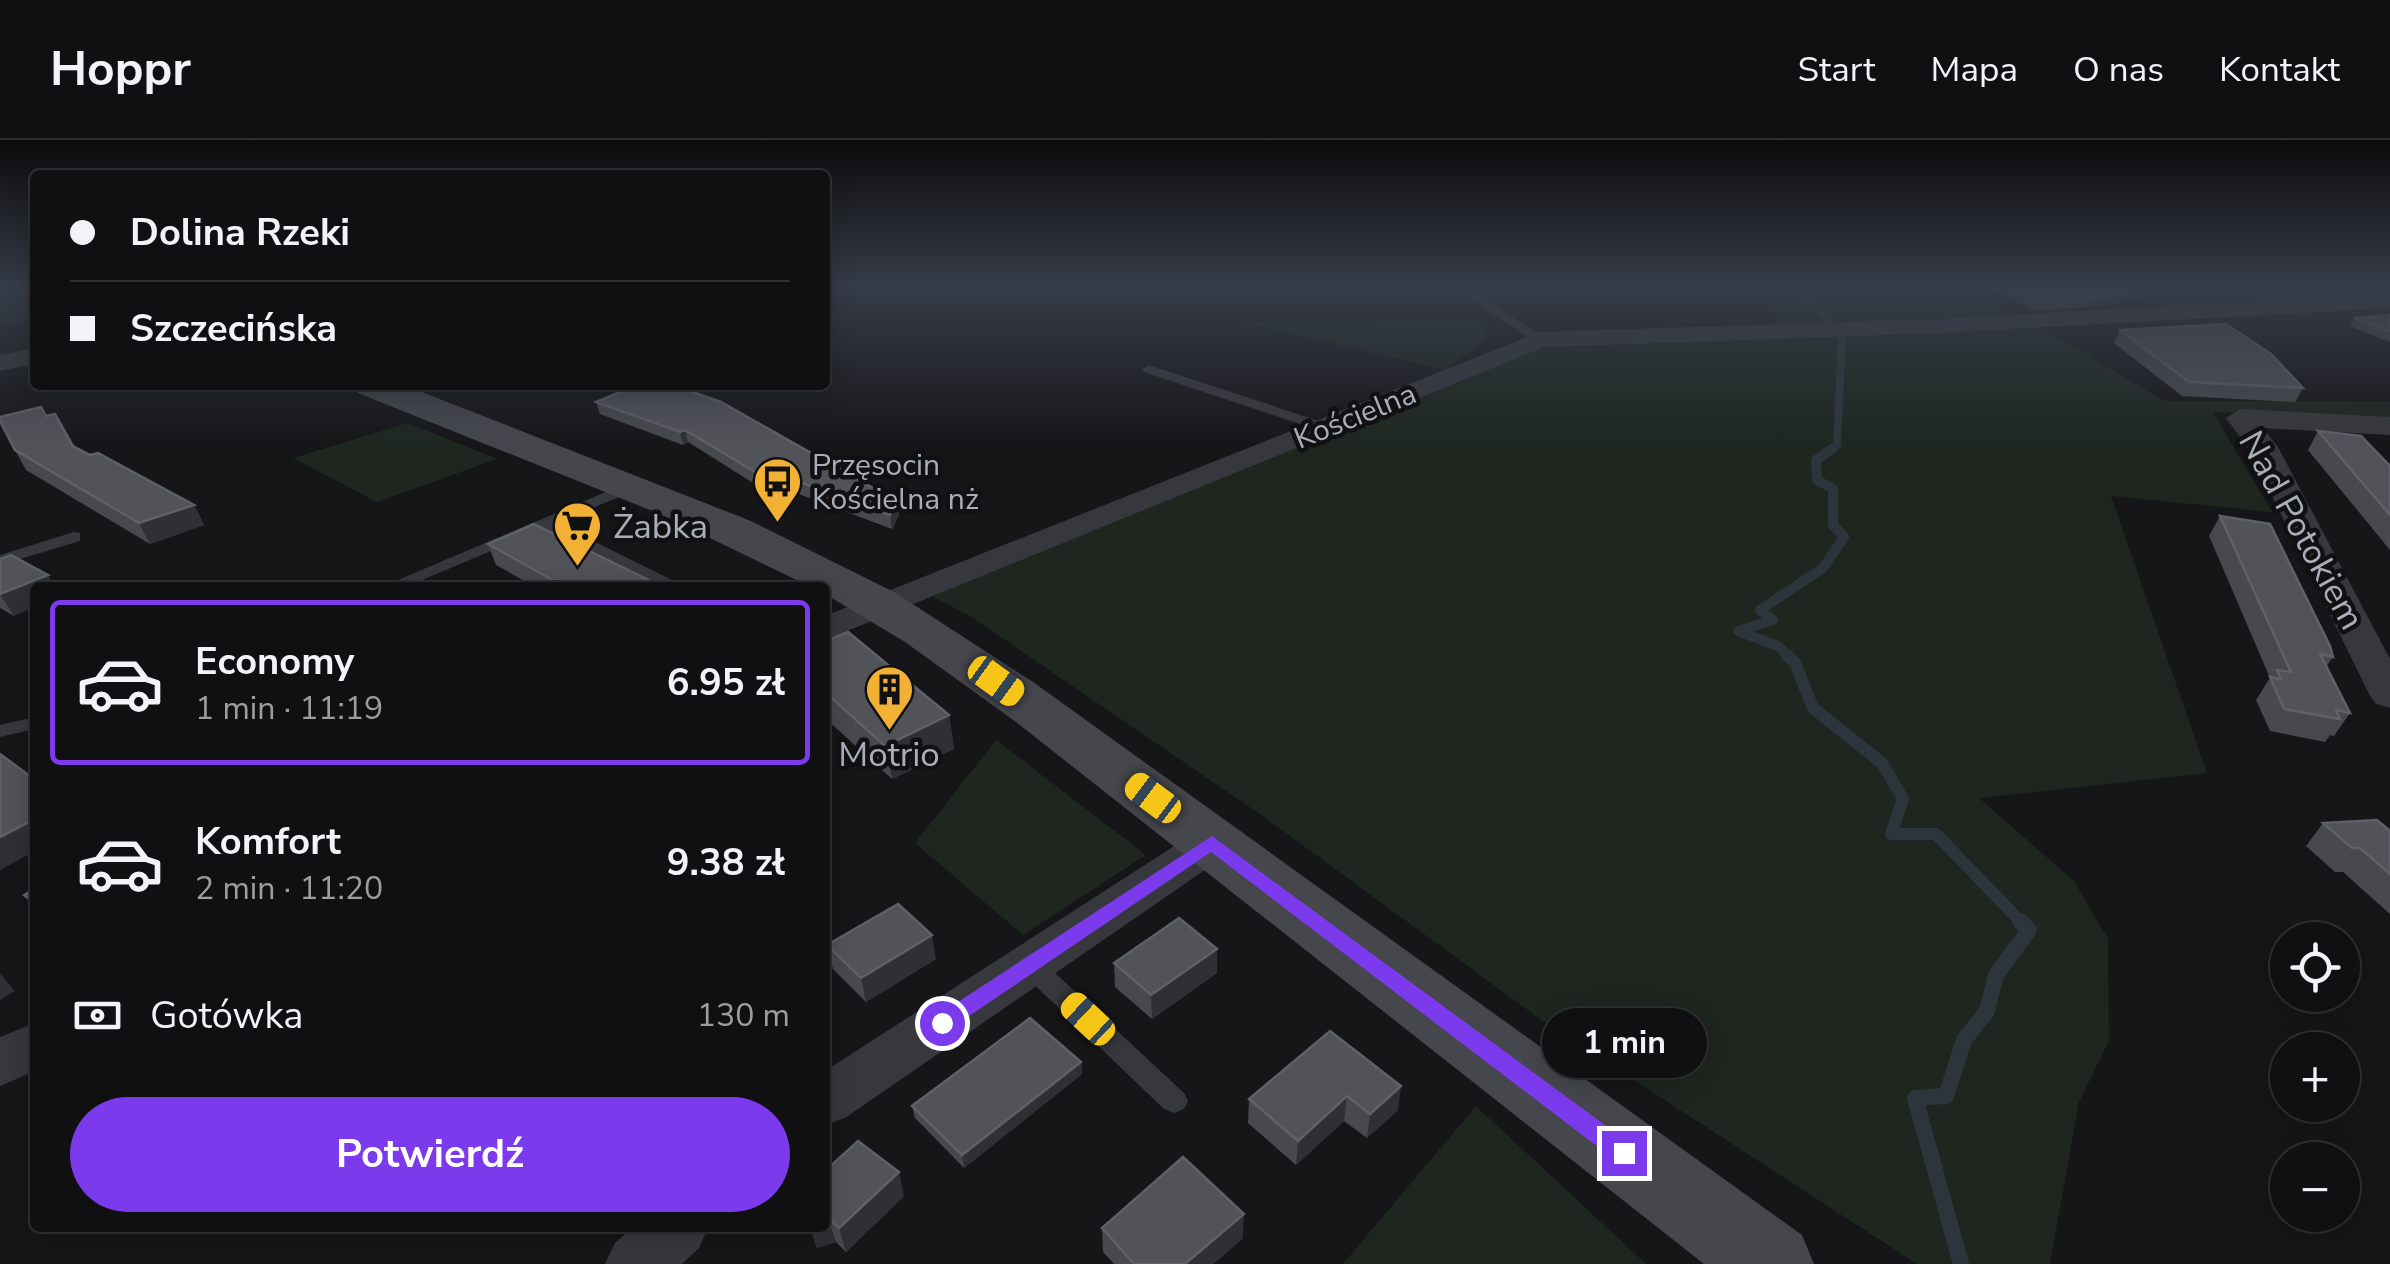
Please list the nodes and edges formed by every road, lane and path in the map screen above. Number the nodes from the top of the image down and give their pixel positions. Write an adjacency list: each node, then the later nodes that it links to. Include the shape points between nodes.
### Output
1 (1539, 340): 7 (street, Kościelna)
2 (30, 357): 3 (street)
3 (0, 363)
4 (1149, 369): 7 (lane)
5 (383, 390): 8 (street)
6 (2390, 426): 16 (street, Nad Potokiem, via 2240,418 2263,447)
7 (1326, 428): 14 (street, Kościelna)
8 (626, 488): 9 (lane); 14 (street, via 751,538)
9 (544, 523): 12 (lane); 13 (lane)
10 (74, 537): 11 (lane)
11 (0, 560)
12 (401, 582)
13 (667, 582)
14 (879, 604): 15 (street, Kościelna); 19 (street, via 986,673)
15 (830, 627)
16 (2390, 696)
17 (30, 724): 18 (lane)
18 (0, 731)
19 (1212, 843): 20 (street); 25 (street)
20 (1030, 965): 23 (street); 24 (lane)
21 (30, 1047): 22 (street)
22 (0, 1063)
23 (830, 1097)
24 (1174, 1101)
25 (1771, 1264)

